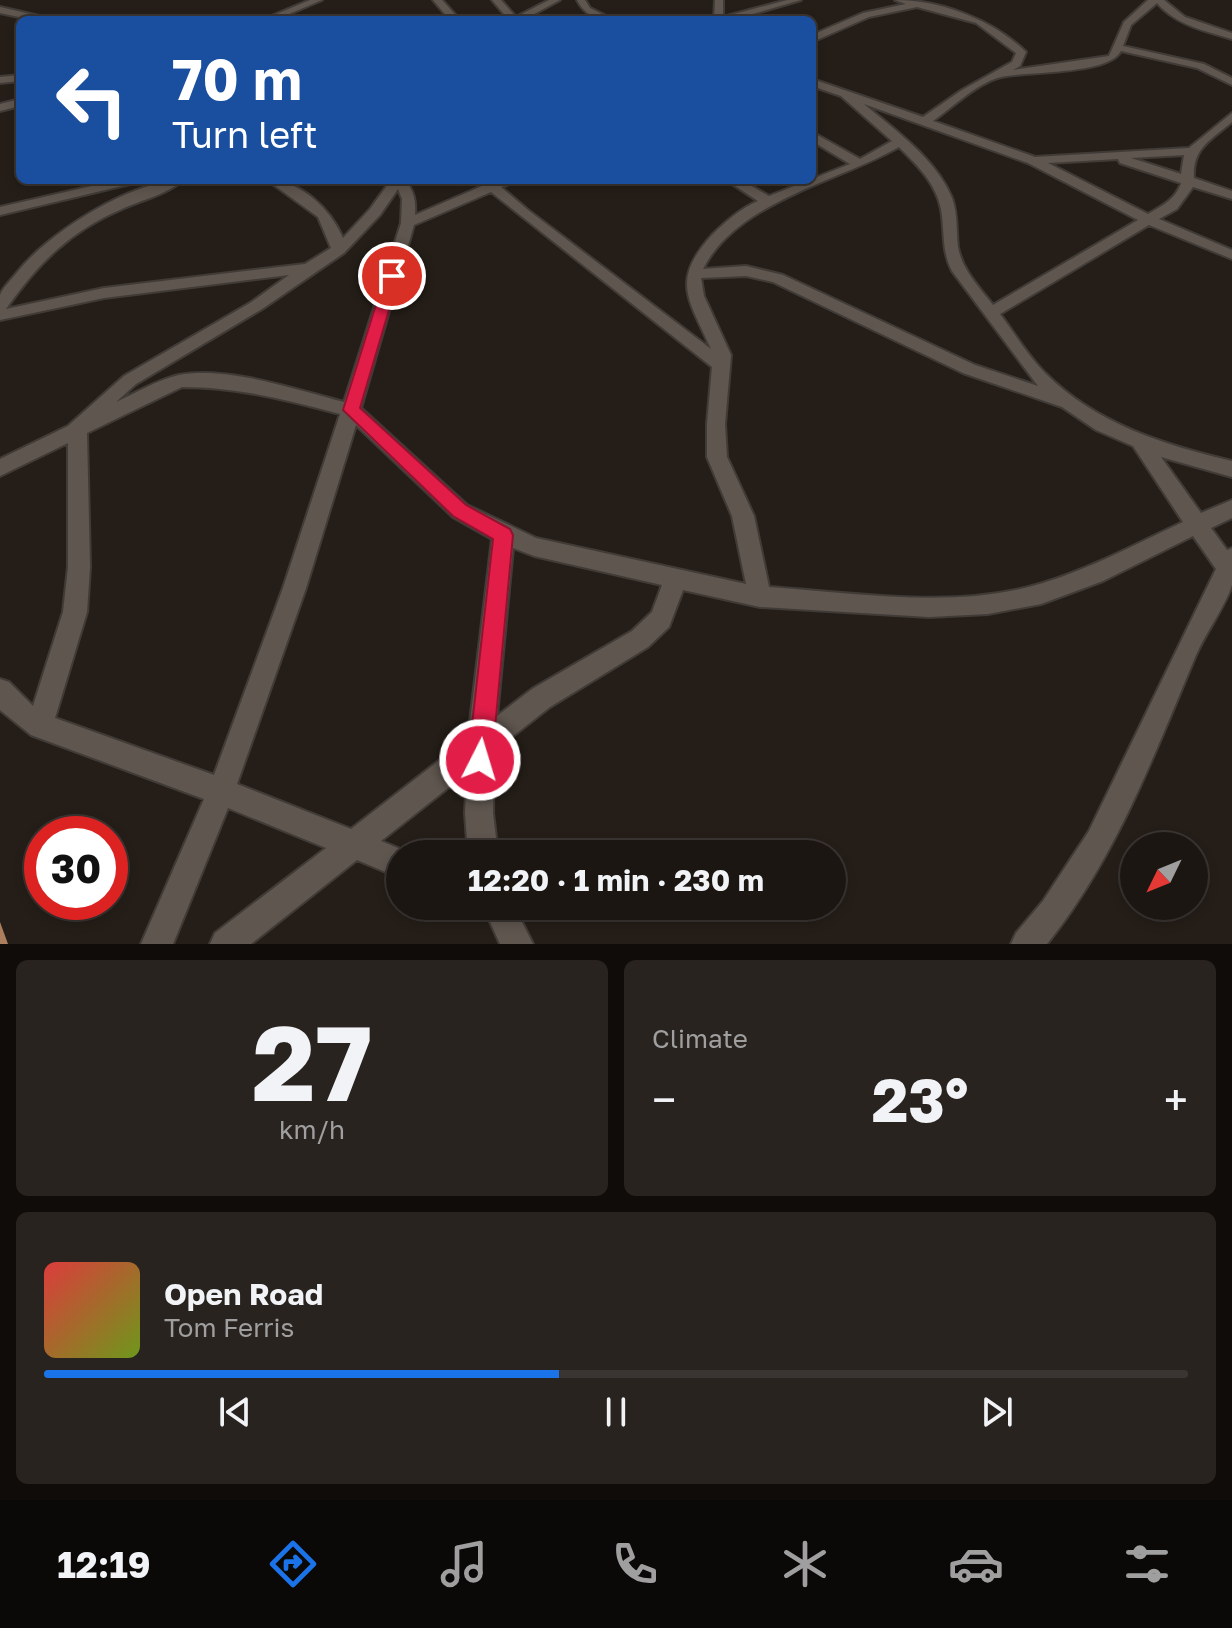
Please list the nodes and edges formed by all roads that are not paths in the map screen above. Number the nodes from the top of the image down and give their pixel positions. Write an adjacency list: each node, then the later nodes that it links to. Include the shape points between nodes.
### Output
1 (7, 0): 10 (street)
2 (318, 0): 14 (street)
3 (437, 0): 15 (street)
4 (496, 0): 16 (street)
5 (556, 0): 17 (street)
6 (581, 0): 18 (street)
7 (797, 0): 19 (street)
8 (899, 0): 11 (street)
9 (1157, 0): 20 (street, via 1187,22); 22 (street, via 1125,26)
10 (0, 3)
11 (920, 5): 21 (street, via 866,15); 23 (street, via 979,21 1019,49 1016,64)
12 (0, 10): 13 (street)
13 (27, 16)
14 (277, 16)
15 (451, 16)
16 (511, 16)
17 (523, 16)
18 (600, 16)
19 (735, 16)
20 (1232, 36)
21 (816, 37)
22 (1119, 48): 23 (street, via 1105,61); 24 (street, via 1200,66)
23 (994, 74): 28 (street)
24 (1232, 82)
25 (816, 83): 26 (street)
26 (845, 94): 28 (street); 30 (street)
27 (1232, 116): 31 (street)
28 (925, 121): 33 (street)
29 (816, 138): 34 (street)
30 (899, 142): 34 (street); 56 (street, via 945,198 954,260)
31 (1192, 151): 32 (street); 35 (street, via 1186,166)
32 (1112, 156): 33 (street); 35 (street)
33 (1032, 160): 49 (street)
34 (860, 164): 36 (street)
35 (1190, 181): 46 (street); 49 (street, via 1178,201)
36 (816, 182)
37 (118, 184): 48 (street)
38 (168, 184): 55 (street, via 61,237)
39 (280, 184): 51 (street, via 330,221)
40 (394, 184): 51 (street)
41 (400, 184): 50 (street, via 410,198)
42 (497, 184): 50 (street)
43 (500, 184): 58 (street, via 523,213)
44 (739, 184): 47 (street)
45 (810, 184): 47 (street)
46 (1232, 195)
47 (767, 201): 54 (street, via 726,229)
48 (0, 211)
49 (1151, 221): 52 (street); 56 (street)
50 (408, 223): 60 (street)
51 (339, 250): 53 (street)
52 (1232, 255)
53 (309, 268): 57 (street, via 104,293); 61 (street, via 256,306 130,380)
54 (693, 274): 58 (street); 59 (street, via 746,271 778,278 969,369)
55 (0, 306)
56 (991, 313): 59 (street, via 1037,375)
57 (0, 315)
58 (723, 367): 70 (street, via 717,457 743,516)
59 (1069, 403): 62 (street)
60 (351, 410): 61 (street, via 273,390 190,380); 67 (street, via 460,511); 74 (street)
61 (77, 427): 63 (street); 72 (street, via 75,612)
62 (1140, 442): 64 (street); 66 (street)
63 (0, 468)
64 (1232, 469)
65 (1232, 508): 66 (street)
66 (1199, 525): 68 (street); 70 (street, via 1082,579 988,604 929,607)
67 (503, 535): 69 (street); 73 (street)
68 (1231, 567): 82 (street, via 1187,649 1146,750 1100,841 1058,909)
69 (675, 580): 70 (street); 73 (street, via 666,608 649,632 541,698)
70 (760, 597)
71 (0, 691): 72 (street)
72 (40, 726): 74 (street)
73 (481, 743): 75 (street); 76 (street)
74 (223, 792): 76 (street); 79 (street)
75 (481, 840)
76 (354, 845): 77 (street); 80 (street)
77 (386, 858)
78 (505, 920): 81 (street)
79 (157, 944)
80 (226, 944)
81 (517, 944)
82 (1027, 944)

